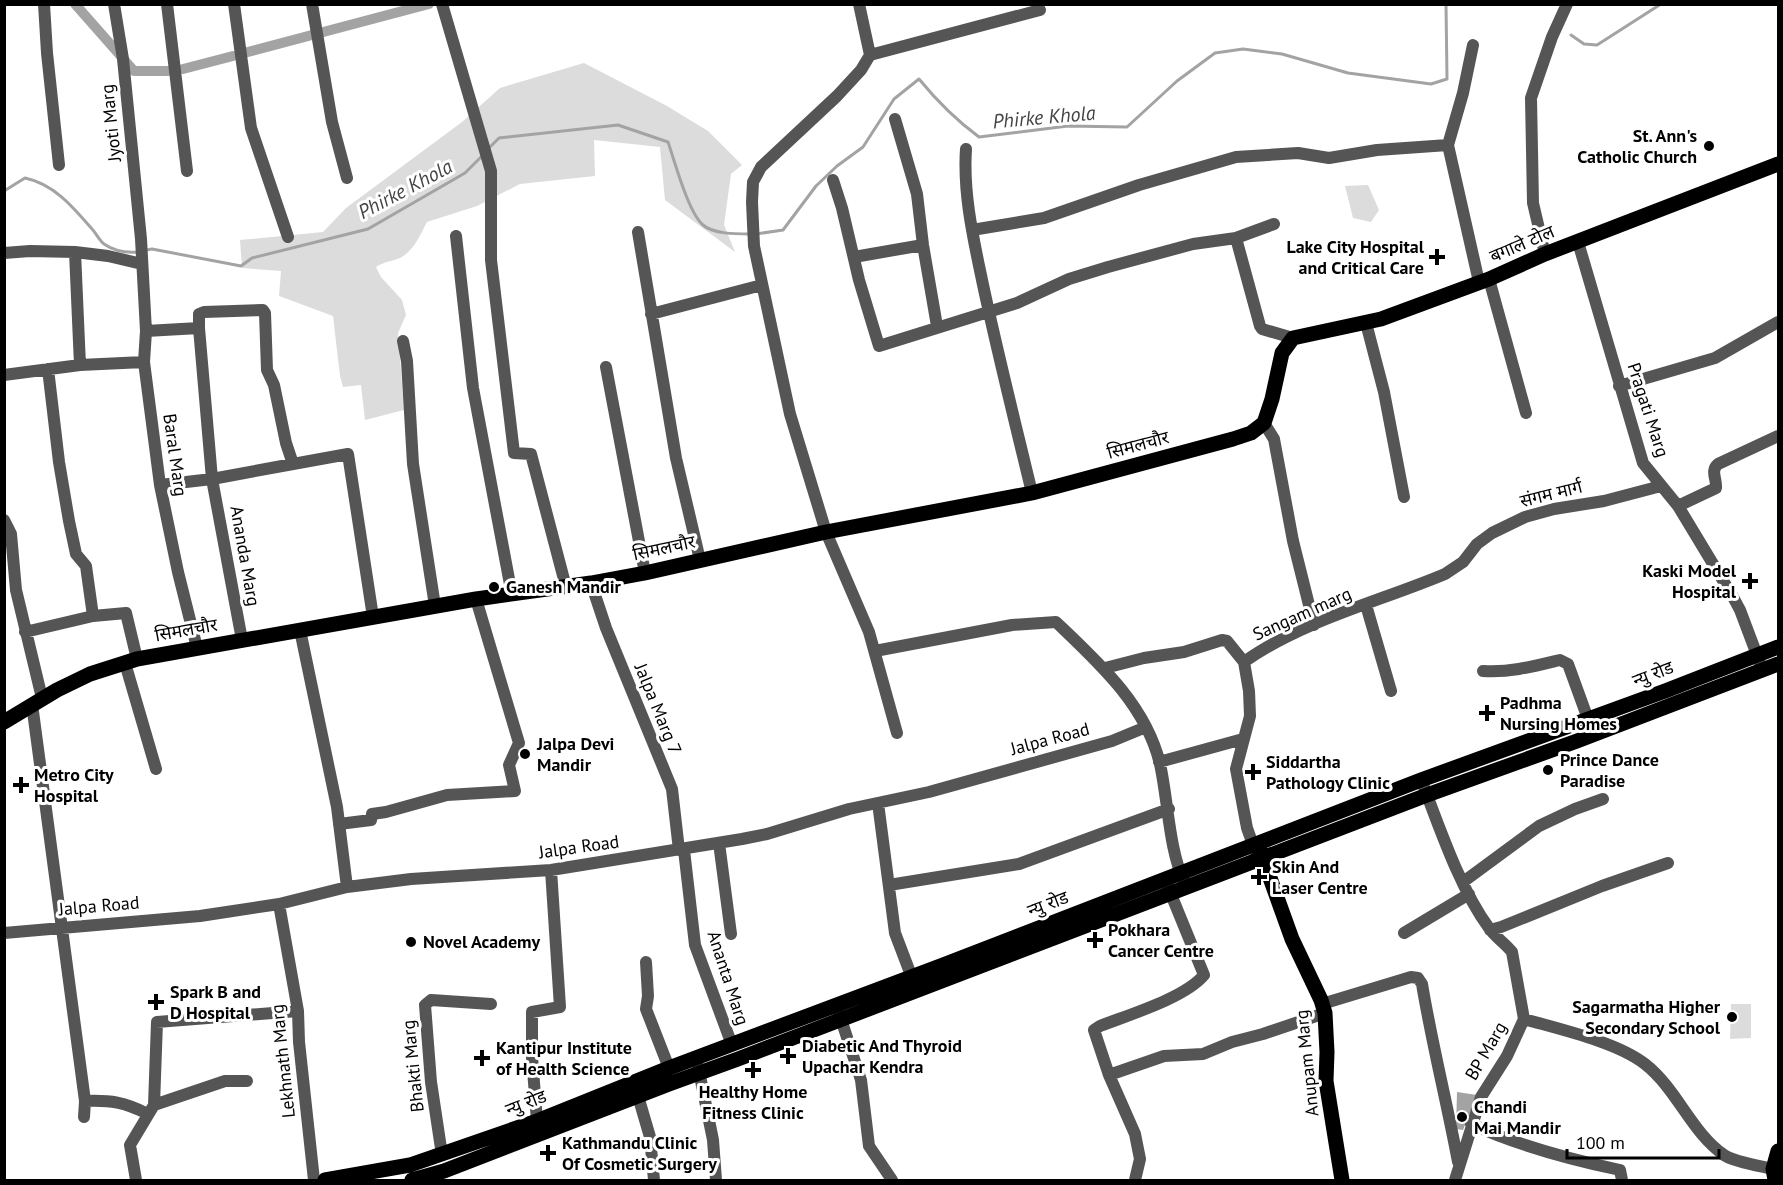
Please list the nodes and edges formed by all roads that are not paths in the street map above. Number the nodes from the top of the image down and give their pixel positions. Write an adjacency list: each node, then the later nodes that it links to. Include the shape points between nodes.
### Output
1 (44, 4): 16 (street)
2 (114, 4): 32 (street, Jyoti Marg, via 123,59)
3 (166, 4): 17 (street)
4 (234, 4): 24 (street, via 250,128)
5 (312, 4): 18 (street, via 332,122)
6 (442, 4): 66 (street, via 491,171 491,260 514,453 531,454)
7 (859, 4): 11 (street)
8 (1568, 4): 30 (street, via 1531,98 1533,203)
9 (1040, 10): 11 (street)
10 (1473, 45): 13 (street)
11 (870, 55): 34 (street, via 861,70 780,148 753,182 754,246)
12 (895, 118): 27 (street, via 917,194)
13 (1448, 145): 21 (street, via 1329,158 1298,153 1236,157 1044,218); 33 (street)
14 (966, 149): 21 (street, via 964,175)
15 (1779, 164): 26 (main road, बगाले टोल)
16 (59, 165)
17 (188, 171)
18 (347, 178)
19 (833, 180): 31 (street)
20 (1274, 224): 25 (street)
21 (972, 230): 35 (street)
22 (638, 232): 36 (street)
23 (456, 236): 67 (street, via 473,388)
24 (288, 237)
25 (1236, 238): 35 (street, via 1193,244 1108,267); 42 (street, via 1260,326)
26 (1578, 242): 30 (main road, बगाले टोल); 49 (street, Pragati Marg)
27 (923, 245): 31 (street); 39 (street)
28 (75, 252): 29 (street); 32 (street); 45 (street)
29 (4, 253)
30 (1545, 254): 33 (main road, बगाले टोल)
31 (854, 257): 39 (street, via 879,346)
32 (142, 264): 41 (street, Baral Marg)
33 (1484, 280): 38 (main road, बगाले टोल); 50 (street)
34 (762, 285): 36 (street); 61 (street, via 790,414)
35 (989, 312): 39 (street); 57 (street)
36 (651, 314): 62 (street, via 676,458)
37 (1779, 322): 49 (street, via 1715,357)
38 (1366, 323): 42 (main road, बगाले टोल); 58 (street)
39 (938, 326)
40 (199, 328): 41 (street); 53 (street, via 199,314 204,312 266,313 267,370); 54 (street, Ananda Marg)
41 (146, 331): 44 (street, Baral Marg)
42 (1293, 338): 51 (main road, via 1282,353)
43 (403, 341): 70 (street, via 413,464)
44 (144, 362): 45 (street); 55 (street, Baral Marg)
45 (80, 365): 47 (street)
46 (606, 367): 64 (street)
47 (48, 369): 48 (street); 71 (street, via 59,462 76,554 86,566)
48 (4, 375)
49 (1619, 386): 56 (street, Pragati Marg, via 1643,463)
50 (1526, 413)
51 (1264, 423): 57 (main road, सिमलचौर, via 1233,440); 73 (street, via 1274,439)
52 (1779, 436): 59 (street, via 1718,464 1713,473 1716,488)
53 (293, 464): 54 (street); 72 (street, via 348,454)
54 (213, 479): 55 (street); 76 (street, Ananda Marg)
55 (160, 485): 78 (street, Baral Marg)
56 (1661, 486): 59 (street, Pragati Marg); 63 (street, संगम मार्ग, via 1525,517 1492,533)
57 (1032, 493): 61 (main road, सिमलचौर)
58 (1404, 497)
59 (1678, 506): 80 (street, Pragati Marg, via 1737,603)
60 (4, 520): 75 (street, via 11,534)
61 (826, 532): 62 (main road, सिमलचौर); 79 (street)
62 (700, 560): 64 (main road, सिमलचौर)
63 (1463, 562): 69 (street, Sangam marg, via 1445,574)
64 (645, 573): 65 (main road, सिमलचौर)
65 (591, 583): 66 (main road, सिमलचौर); 102 (street, Jalpa Marg 7, via 672,789)
66 (566, 587): 67 (main road, सिमलचौर)
67 (513, 595): 68 (main road, सिमलचौर)
68 (476, 599): 70 (main road, सिमलचौर); 100 (street, via 519,743 509,765 515,791 447,795 372,814 371,820)
69 (1366, 605): 73 (street, Sangam marg); 87 (street)
70 (435, 606): 72 (main road, सिमलचौर)
71 (93, 616): 75 (street); 81 (street, via 126,613)
72 (374, 617): 74 (main road, सिमलचौर)
73 (1314, 625): 82 (street, Sangam marg)
74 (300, 630): 76 (main road, सिमलचौर); 100 (street)
75 (25, 632): 88 (street)
76 (242, 640): 78 (main road, सिमलचौर)
77 (1779, 647): 80 (main road, न्यु रोड)
78 (197, 648): 81 (main road, सिमलचौर)
79 (875, 651): 84 (street, via 1012,625 1056,622); 92 (street)
80 (1758, 655): 86 (street, Pragati Marg); 89 (main road, न्यु रोड)
81 (131, 661): 88 (main road, सिमलचौर, via 90,674); 95 (street)
82 (1244, 662): 84 (street, via 1222,640); 93 (street, Sangam marg, via 1250,716)
83 (1779, 664): 86 (main road, न्यु रोड)
84 (1105, 668): 91 (street)
85 (1483, 671): 89 (street, via 1565,661)
86 (1762, 671): 96 (main road, न्यु रोड, via 1577,741)
87 (1391, 691)
88 (37, 701): 90 (main road, सिमलचौर); 112 (street)
89 (1588, 719): 96 (main road, न्यु रोड)
90 (4, 722)
91 (1146, 728): 94 (street); 98 (street, Jalpa Road, via 1112,741)
92 (897, 733)
93 (1243, 739): 94 (street); 103 (street, Sangam marg, via 1236,769 1247,828)
94 (1159, 762): 99 (street)
95 (156, 769)
96 (1424, 788): 103 (main road, न्यु रोड); 110 (street, BP Marg)
97 (1603, 799): 110 (street, via 1539,826)
98 (878, 803): 101 (street, Jalpa Road, via 767,834); 107 (street)
99 (1169, 809): 106 (street); 107 (street, via 1019,864)
100 (339, 824): 108 (street)
101 (718, 843): 102 (street, Jalpa Road); 116 (street)
102 (681, 850): 105 (street, Jalpa Road); 125 (street, Ananta Marg, via 695,945)
103 (1258, 852): 106 (main road, न्यु रोड); 121 (main road, Anupam Marg)
104 (1668, 863): 113 (street)
105 (551, 870): 108 (street, Jalpa Road); 134 (street, via 560,1007 532,1012)
106 (1184, 881): 109 (main road, न्यु रोड)
107 (890, 885): 118 (street, via 895,933)
108 (347, 887): 111 (street, Jalpa Road)
109 (1168, 887): 118 (main road, न्यु रोड); 128 (street, via 1204,975 1170,998 1094,1030)
110 (1466, 888): 113 (street, BP Marg); 115 (street)
111 (279, 904): 112 (street, Jalpa Road); 122 (street, Lekhnath Marg)
112 (62, 927): 114 (street, Jalpa Road); 131 (street)
113 (1490, 930): 123 (street, BP Marg, via 1512,952)
114 (4, 933)
115 (1404, 933)
116 (731, 934)
117 (646, 962): 127 (street, via 646,1009)
118 (914, 983): 120 (main road, न्यु रोड); 124 (main road, न्यु रोड)
119 (491, 1004): 137 (street, Bhakti Marg, via 431,1000 425,1005)
120 (837, 1005): 124 (street); 125 (main road, न्यु रोड)
121 (1323, 1009): 128 (street, via 1203,1054 1164,1056); 139 (street, via 1411,977 1418,978); 141 (main road, Anupam Marg, via 1326,1081)
122 (298, 1011): 132 (street, via 158,1022); 143 (street, Lekhnath Marg)
123 (1524, 1019): 135 (street, BP Marg, via 1507,1056 1481,1096); 140 (street, via 1587,1037 1642,1062 1656,1073 1725,1156)
124 (842, 1020): 126 (main road, न्यु रोड); 148 (street, via 861,1080 868,1146)
125 (732, 1045): 126 (main road, न्यु रोड)
126 (698, 1066): 127 (main road, न्यु रोड); 130 (main road, न्यु रोड); 147 (street, via 713,1140)
127 (669, 1068): 134 (main road, न्यु रोड)
128 (1109, 1075): 149 (street, via 1135,1134 1140,1159)
129 (246, 1081): 132 (street, via 225,1081)
130 (638, 1096): 145 (main road, न्यु रोड); 146 (street, via 650,1137)
131 (85, 1101): 132 (street, via 112,1100); 133 (street)
132 (151, 1109): 142 (street, via 130,1145)
133 (84, 1117)
134 (537, 1121): 137 (main road, न्यु रोड)
135 (1471, 1124): 139 (street, BP Marg); 151 (street, via 1564,1158 1620,1170)
136 (1779, 1150): 140 (main road)
137 (442, 1155): 138 (main road, न्यु रोड)
138 (410, 1165): 144 (main road, न्यु रोड); 145 (street)
139 (1459, 1165): 150 (street, BP Marg)
140 (1774, 1175)
141 (1338, 1176)
142 (136, 1180)
143 (314, 1180)
144 (325, 1180)
145 (412, 1180)
146 (654, 1180)
147 (716, 1180)
148 (892, 1180)
149 (1135, 1180)
150 (1455, 1180)
151 (1622, 1180)

